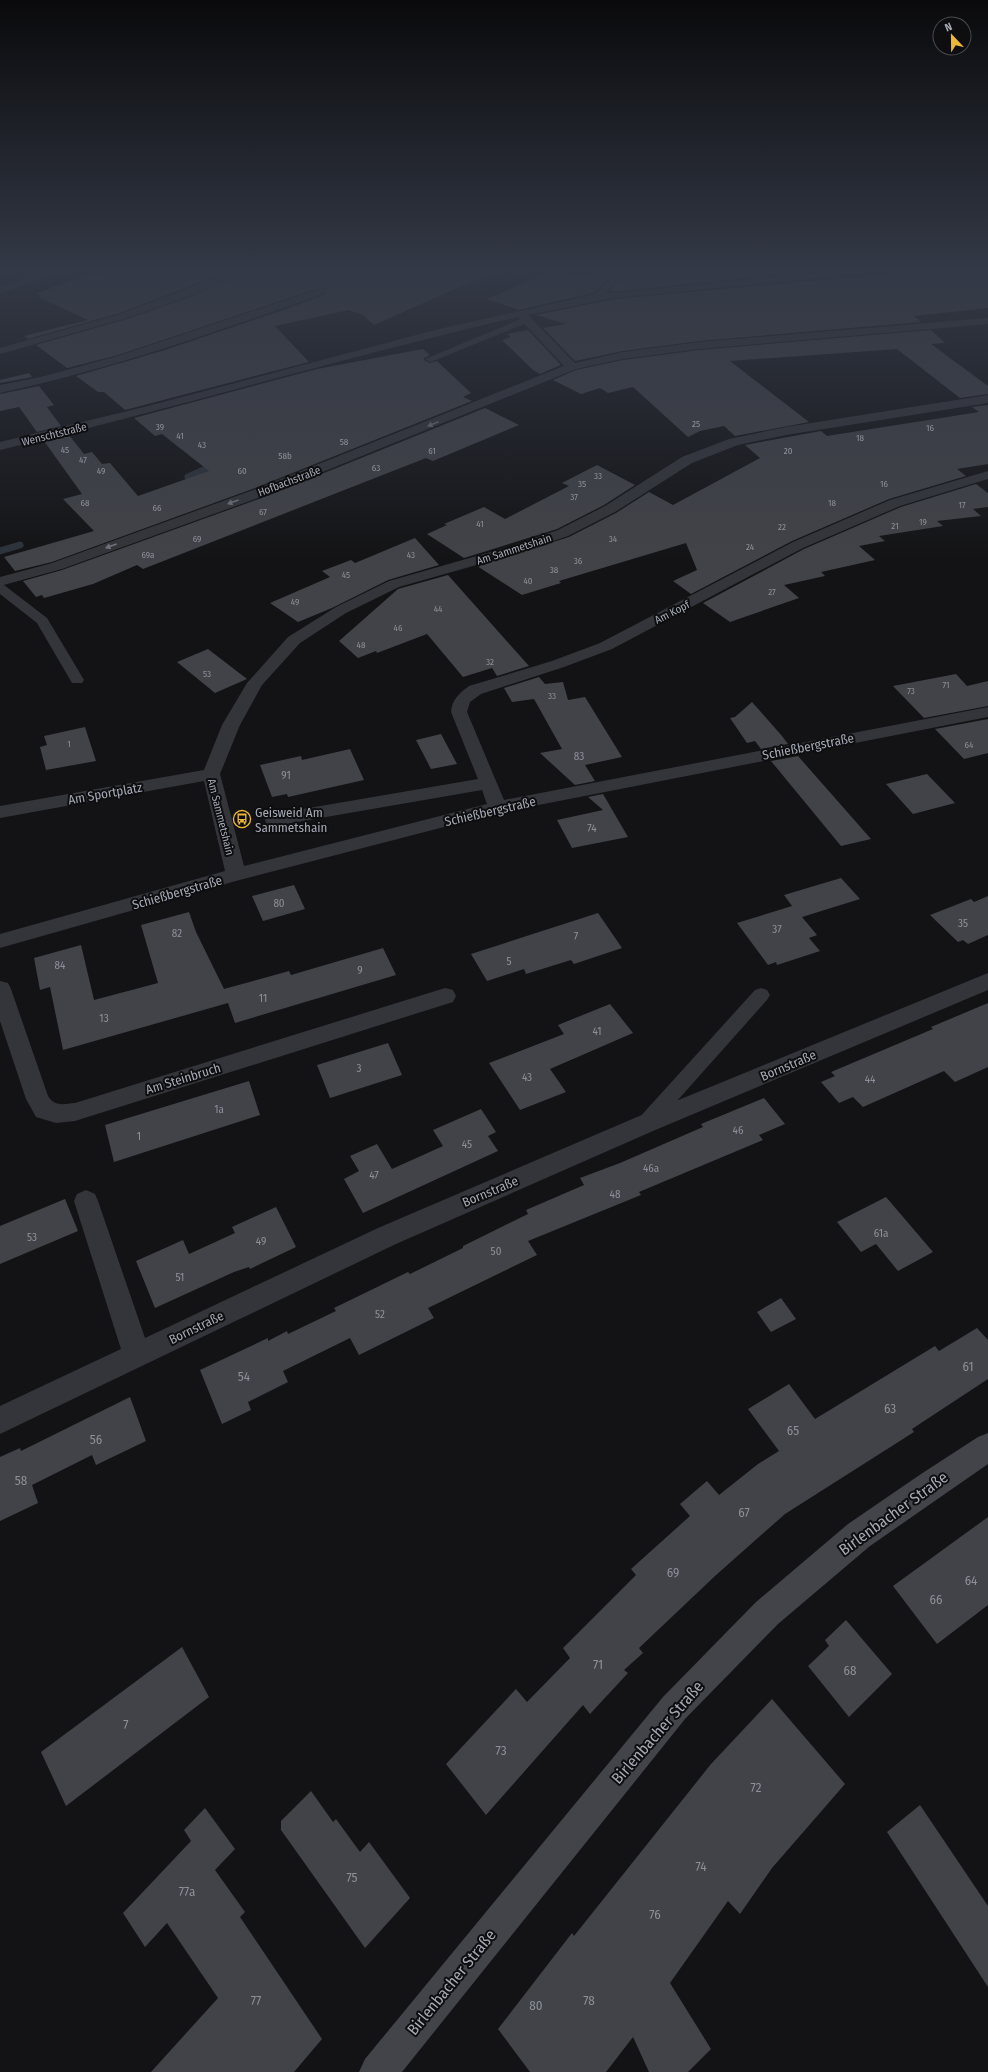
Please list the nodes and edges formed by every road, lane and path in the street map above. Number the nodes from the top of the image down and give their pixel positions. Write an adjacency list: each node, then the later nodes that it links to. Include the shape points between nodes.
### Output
1 (89, 368): 4 (street, via 47,380)
2 (300, 368): 6 (street, Wenschtstraße, via 132,414)
3 (570, 368): 8 (street, Hofbachstraße, one-way to 8, via 261,492 57,566)
4 (0, 389)
5 (988, 399): 12 (street, Am Sammetshain, via 846,421 734,442 687,460 610,509 563,533 517,549 394,584 341,610 294,640 255,683 231,725)
6 (0, 446)
7 (988, 475): 13 (street, Am Kopf, via 895,503 798,545 606,646 465,695 459,712)
8 (0, 582)
9 (0, 588): 10 (lane, via 42,621)
10 (77, 680)
11 (988, 712): 14 (street, Schießbergstraße)
12 (211, 774): 15 (street, Am Sportplatz); 17 (street, Am Sammetshain)
13 (488, 783): 14 (street, Am Kopf); 16 (street)
14 (498, 807): 17 (street, Schießbergstraße)
15 (0, 812)
16 (274, 820)
17 (236, 875): 18 (street, Schießbergstraße)
18 (0, 941)
19 (988, 981): 23 (street, Bornstraße)
20 (0, 989): 22 (street, Am Steinbruch, via 37,1099 44,1110 56,1114 75,1112)
21 (761, 995): 23 (lane)
22 (445, 996)
23 (645, 1124): 25 (street, Bornstraße, via 387,1236)
24 (86, 1201): 25 (street)
25 (137, 1355): 26 (street, Bornstraße)
26 (0, 1420)
27 (988, 1447): 28 (main road, Birlenbacher Straße, via 859,1535 766,1613 674,1708)
28 (378, 2072)

